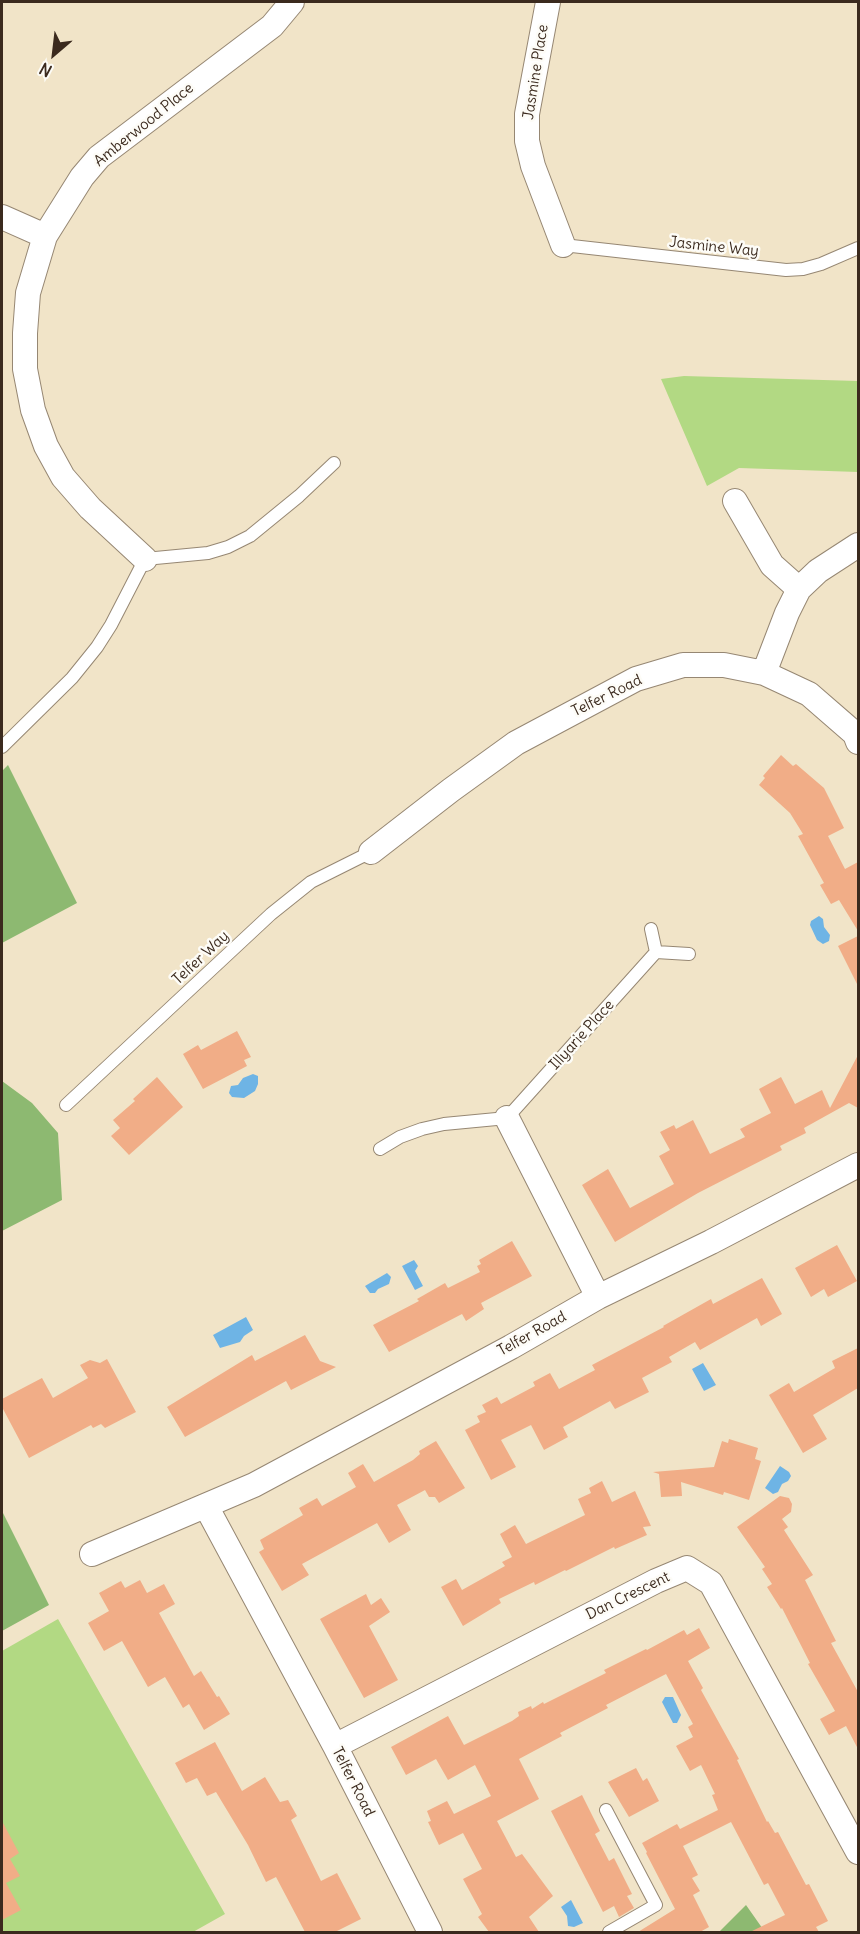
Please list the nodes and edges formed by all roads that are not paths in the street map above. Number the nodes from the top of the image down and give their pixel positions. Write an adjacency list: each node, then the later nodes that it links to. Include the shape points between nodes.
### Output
1 (292, 2): 4 (street, Amberwood Place, via 272,26 99,157)
2 (548, 2): 5 (street, Jasmine Place, via 527,114 527,141)
3 (2, 217): 4 (street)
4 (45, 236): 10 (street, Amberwood Place, via 28,293 25,333 25,369 33,410 63,477)
5 (563, 245): 6 (lane, Jasmine Way, via 786,270 821,264)
6 (858, 248)
7 (334, 463): 10 (lane, via 250,536 208,553)
8 (735, 501): 11 (street, via 771,565)
9 (858, 545): 11 (street, via 818,571)
10 (145, 560): 14 (lane, via 97,647 72,678)
11 (800, 589): 12 (street)
12 (764, 673): 13 (street, Telfer Road, via 808,693 855,734); 15 (street, Telfer Road, via 724,664 683,665 636,679 516,743)
13 (858, 742)
14 (2, 747)
15 (371, 852): 19 (lane, Telfer Way, via 311,882 271,914)
16 (651, 929): 17 (lane)
17 (656, 952): 18 (lane); 20 (lane, Illyarie Place)
18 (689, 954)
19 (66, 1105)
20 (507, 1118): 21 (lane, via 422,1129); 23 (street)
21 (380, 1149)
22 (858, 1165): 23 (street, Telfer Road)
23 (598, 1297): 24 (street, Telfer Road, via 254,1485)
24 (206, 1506): 25 (street, Telfer Road); 26 (street, Telfer Road)
25 (92, 1554)
26 (335, 1746): 28 (street, Dan Crescent, via 687,1568 711,1583); 29 (street, Telfer Road)
27 (606, 1810): 30 (lane, via 656,1905)
28 (858, 1852)
29 (430, 1932)
30 (609, 1932)

